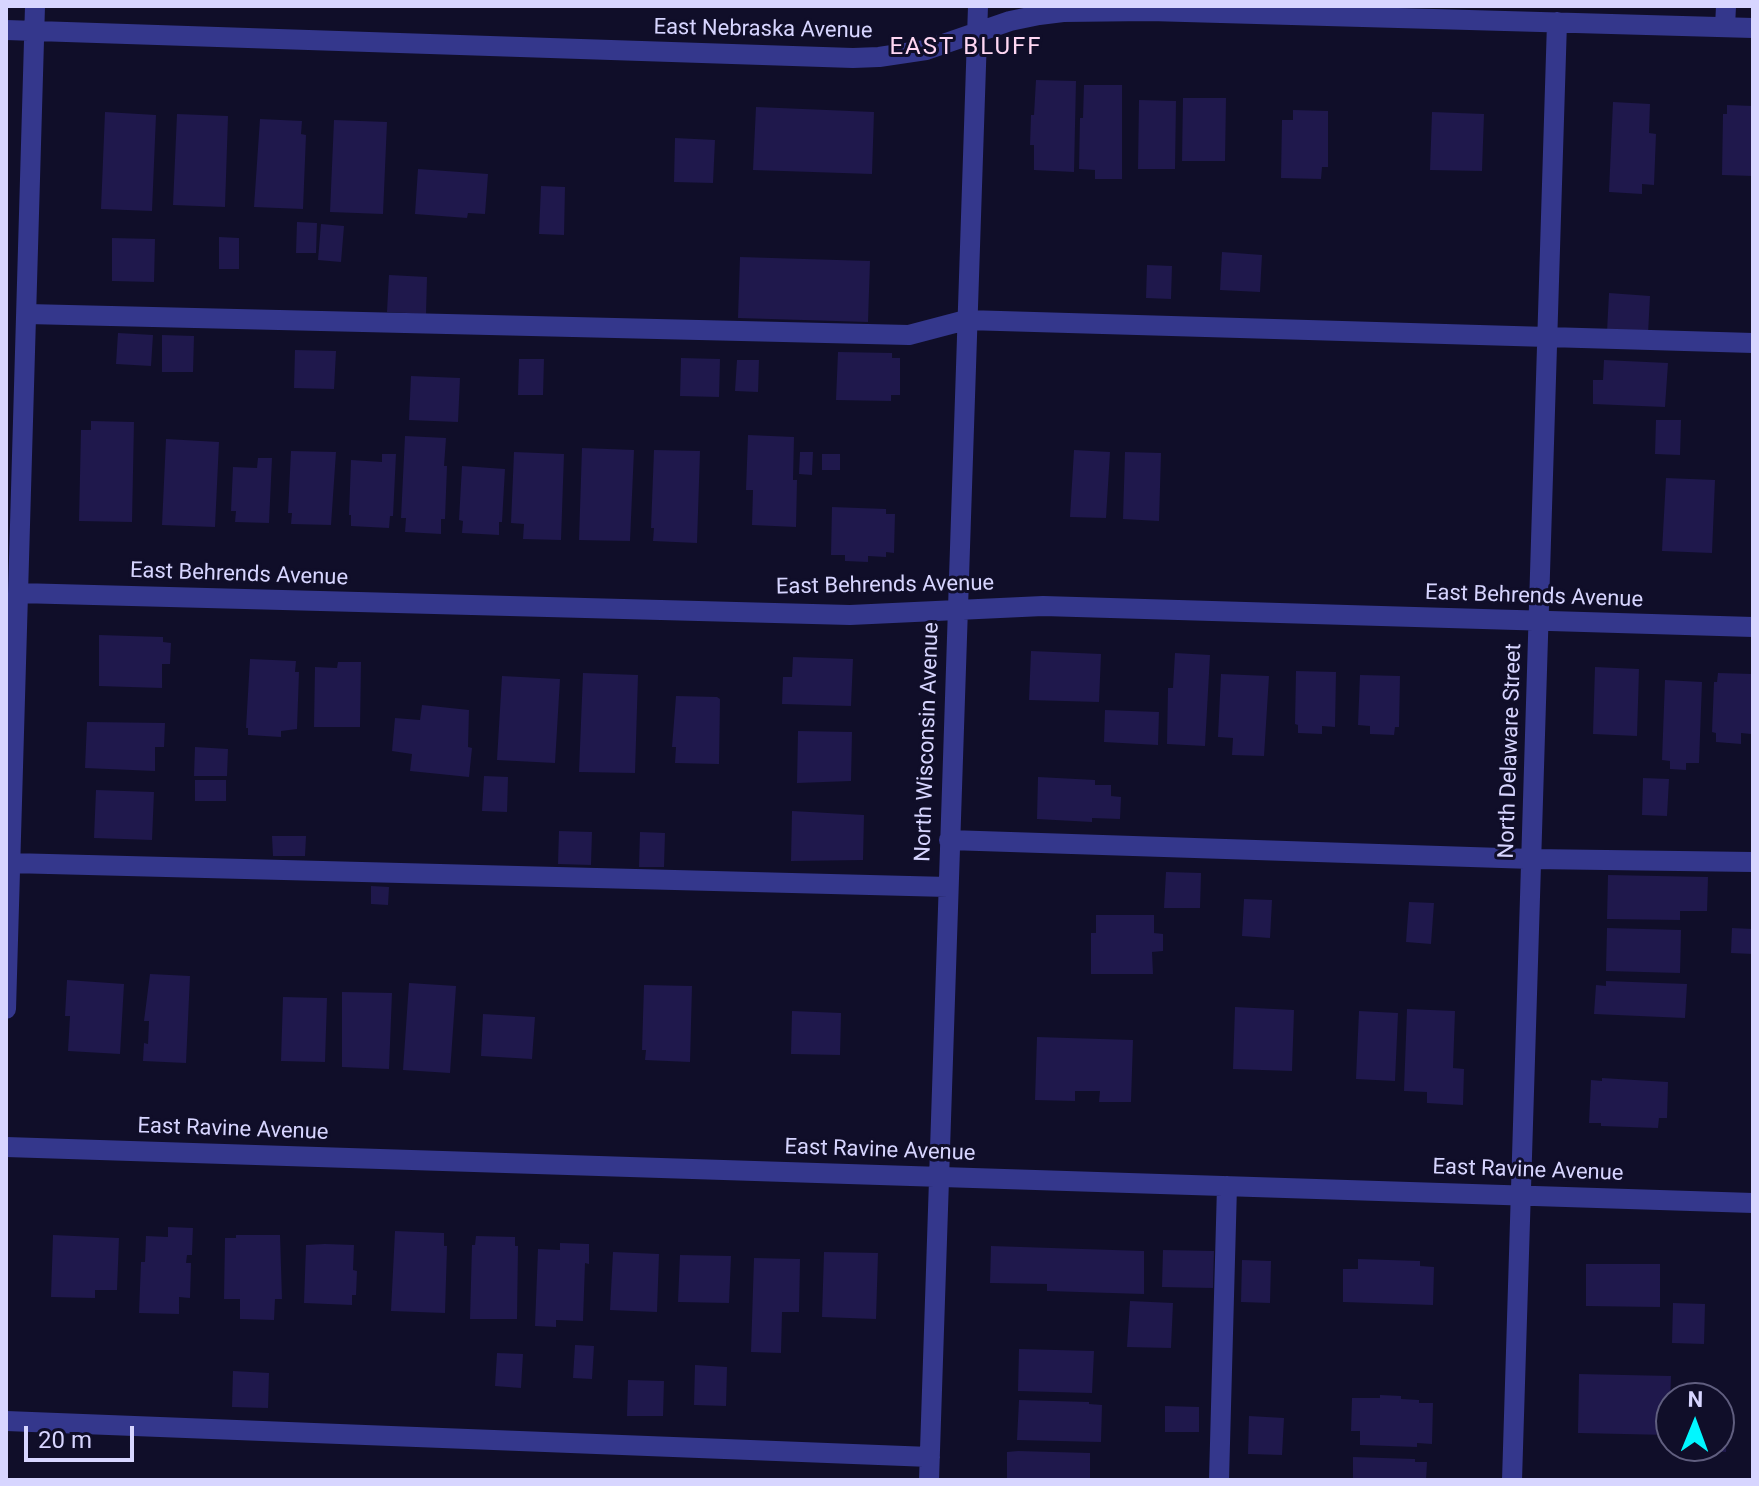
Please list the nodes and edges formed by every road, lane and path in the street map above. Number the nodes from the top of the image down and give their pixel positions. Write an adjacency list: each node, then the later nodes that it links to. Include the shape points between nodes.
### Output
1 (35, 6): 8 (street)
2 (978, 6): 9 (street, North Wisconsin Avenue)
3 (1726, 6): 5 (street)
4 (1557, 22): 5 (street, East Nebraska Avenue); 9 (street, East Nebraska Avenue, via 1079,12 1010,21); 13 (street, North Delaware Street)
5 (1725, 27): 6 (street, East Nebraska Avenue)
6 (1753, 28)
7 (6, 30): 8 (street, East Nebraska Avenue)
8 (34, 30): 9 (street, East Nebraska Avenue, via 853,58 926,50); 10 (street)
9 (977, 32): 11 (street, North Wisconsin Avenue)
10 (27, 314): 11 (street, via 909,335); 12 (street)
11 (966, 320): 13 (street); 17 (street, North Wisconsin Avenue)
12 (16, 336): 15 (street)
13 (1548, 336): 14 (street); 18 (street, North Delaware Street)
14 (1753, 343)
15 (15, 404): 16 (street)
16 (18, 593): 17 (street, East Behrends Avenue, via 850,615); 20 (street)
17 (956, 608): 18 (street, East Behrends Avenue, via 1043,606); 21 (street, North Wisconsin Avenue)
18 (1539, 622): 19 (street, East Behrends Avenue); 22 (street, North Delaware Street)
19 (1753, 627)
20 (9, 825): 24 (street)
21 (949, 840): 22 (street); 25 (street, North Wisconsin Avenue)
22 (1532, 859): 23 (street); 30 (street, North Delaware Street)
23 (1753, 862)
24 (10, 863): 25 (street); 26 (street)
25 (948, 887): 28 (street, North Wisconsin Avenue)
26 (6, 1009)
27 (6, 1147): 28 (street, East Ravine Avenue)
28 (939, 1177): 29 (street, East Ravine Avenue); 33 (street, North Wisconsin Avenue)
29 (1227, 1186): 30 (street, East Ravine Avenue); 35 (street)
30 (1521, 1195): 31 (street, East Ravine Avenue); 36 (street, North Delaware Street)
31 (1753, 1203)
32 (6, 1421): 33 (street)
33 (930, 1457): 34 (street, North Wisconsin Avenue)
34 (929, 1480)
35 (1219, 1480)
36 (1512, 1480)

